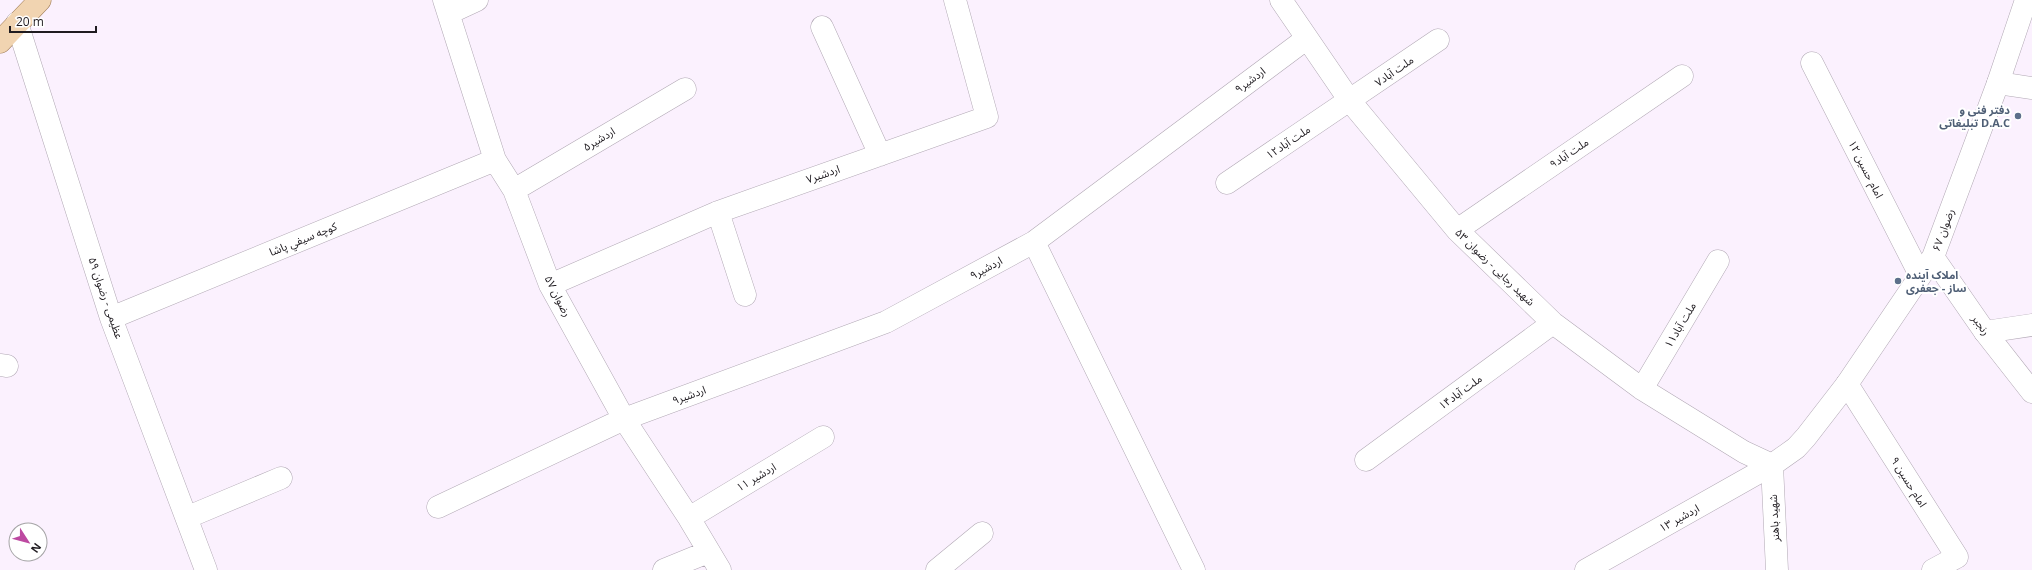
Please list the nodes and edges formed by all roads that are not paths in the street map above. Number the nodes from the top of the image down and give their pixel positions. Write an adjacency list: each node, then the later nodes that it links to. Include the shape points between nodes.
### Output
1 (40, 0): 7 (main road)
2 (477, 0): 6 (street)
3 (955, 0): 18 (street, اردشیر۷, via 988,117)
4 (1281, 0): 9 (street, شهید رجایی - رضوان ۵۳)
5 (2026, 0): 14 (street, رضوان ۶۷)
6 (446, 6): 19 (street, رضوان ۵۷)
7 (17, 23): 11 (main road); 30 (street, عظیمی - رضوان ۵۹)
8 (822, 27): 18 (street)
9 (1306, 39): 17 (street, شهید رجایی - رضوان ۵۳); 24 (street, اردشیر۹)
10 (1438, 40): 17 (street, ملت آباد۷)
11 (0, 42)
12 (1812, 63): 27 (street, امام حسین ۱۲)
13 (1682, 76): 23 (street, ملت آباد۹)
14 (1998, 83): 15 (street); 25 (street, رضوان ۶۷)
15 (2032, 88)
16 (684, 89): 21 (street, اردشیر۵)
17 (1350, 101): 20 (street, ملت آباد۱۲); 23 (street, شهید رجایی - رضوان ۵۳)
18 (880, 155): 22 (street, اردشیر۷)
19 (495, 160): 21 (street, رضوان ۵۷); 30 (street, كوچه سيفي پاشا)
20 (1227, 184)
21 (514, 190): 28 (street, رضوان ۵۷)
22 (718, 212): 28 (street, اردشیر۷); 29 (street)
23 (1457, 230): 31 (street, شهید رجایی - رضوان ۵۳)
24 (1034, 242): 37 (street, اردشیر۹, via 886,322); 51 (street)
25 (1933, 257): 27 (street, رضوان ۶۷); 33 (street, رنجبر)
26 (1718, 261): 35 (street, ملت آباد۱۱)
27 (1920, 275): 34 (street, رضوان ۶۷)
28 (550, 285): 37 (street, رضوان ۵۷)
29 (745, 295)
30 (111, 318): 43 (street, عظیمی - رضوان ۵۹)
31 (1553, 323): 35 (street, شهید رجایی - رضوان ۵۳); 39 (street, ملت آباد۱۴)
32 (2032, 325): 33 (street)
33 (1985, 332): 36 (street, رنجبر)
34 (1847, 384): 40 (street, رضوان ۶۷, via 1796,448); 54 (street, امام حسین ۹, via 1957,557)
35 (1642, 389): 40 (street, شهید رجایی - رضوان ۵۳, via 1744,452)
36 (2032, 392)
37 (624, 419): 42 (street, اردشیر۹); 44 (street, رضوان ۵۷)
38 (823, 437): 44 (street, اردشیر ۱۱)
39 (1366, 460)
40 (1772, 465): 52 (street, اردشیر ۱۳); 53 (street, شهید باهنر)
41 (281, 478): 43 (street)
42 (438, 507)
43 (188, 517): 47 (street, عظیمی - رضوان ۵۹)
44 (689, 518): 46 (street, رضوان ۵۷)
45 (982, 533): 50 (street)
46 (708, 552): 48 (street); 49 (street, رضوان ۵۷)
47 (206, 570)
48 (664, 570)
49 (720, 570)
50 (937, 570)
51 (1194, 570)
52 (1586, 570)
53 (1777, 570)
54 (1934, 570)

